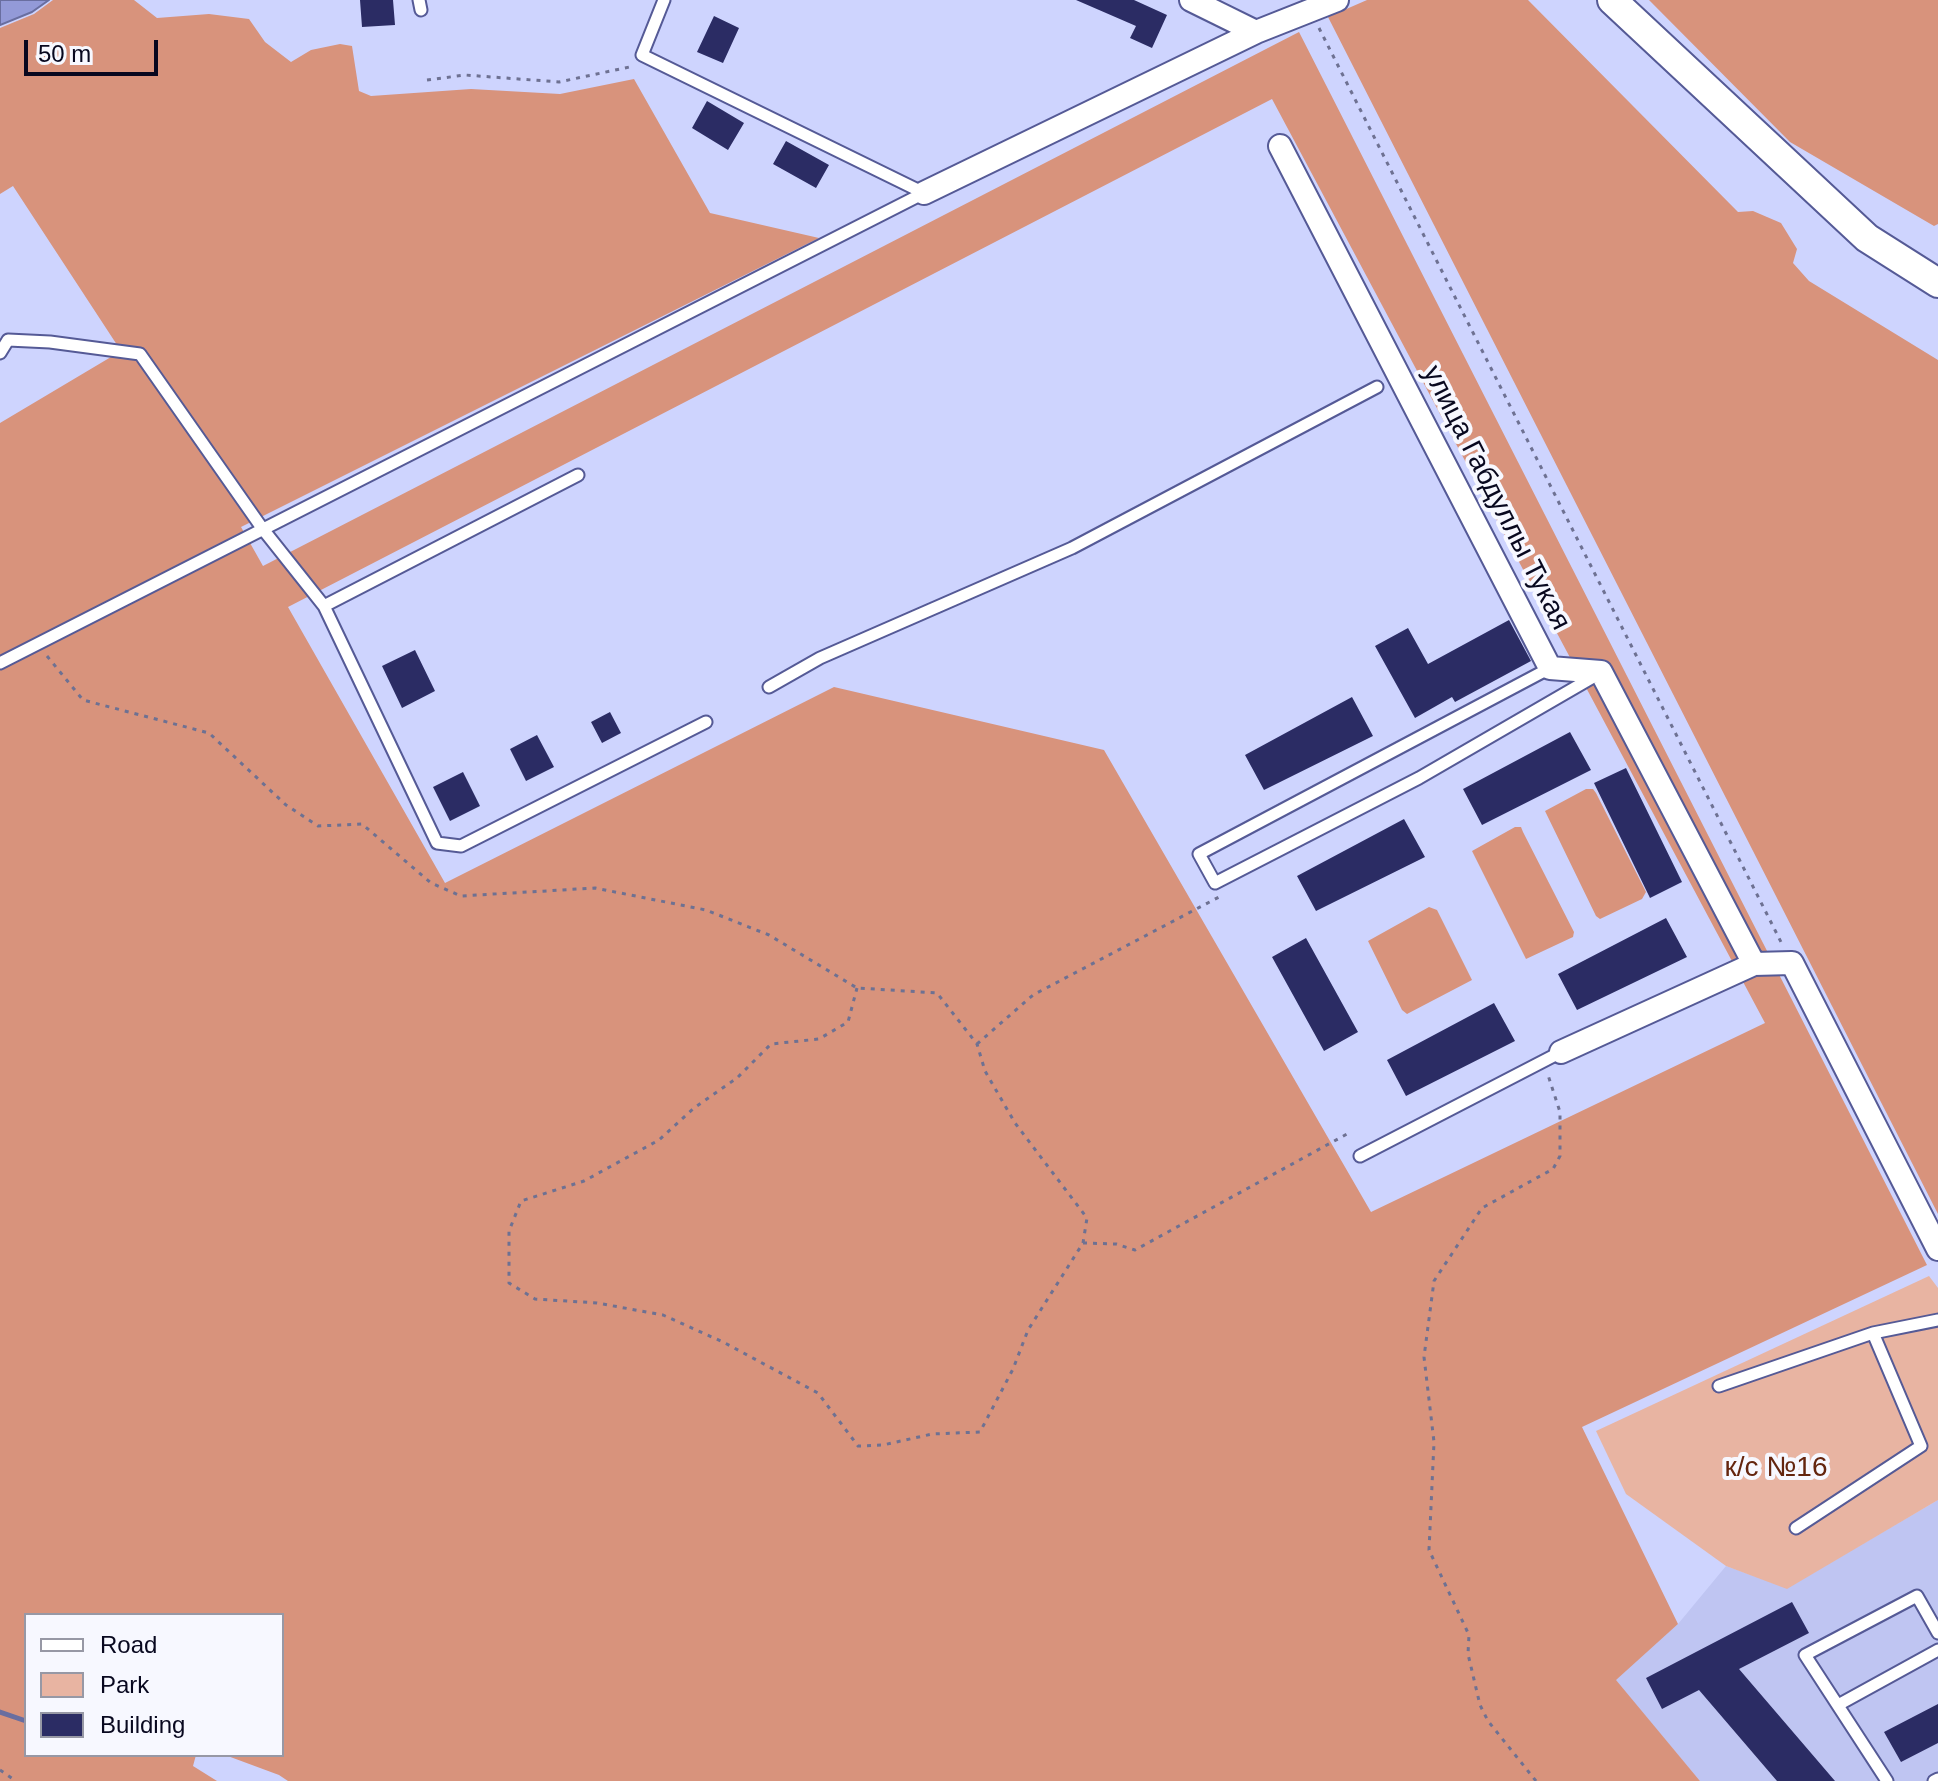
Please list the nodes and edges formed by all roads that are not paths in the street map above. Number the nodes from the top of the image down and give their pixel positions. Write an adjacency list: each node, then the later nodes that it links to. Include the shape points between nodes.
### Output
1 (664, 0): 7 (lane, via 642,55)
2 (1191, 0): 5 (street)
3 (1337, 0): 5 (street)
4 (1612, 0): 8 (street, via 1867,238)
5 (1256, 32): 7 (street)
6 (1280, 146): 15 (street, улица Габдуллы Тукая)
7 (924, 193): 12 (lane)
8 (1938, 283)
9 (0, 353): 12 (lane, via 8,340 140,354)
10 (1377, 387): 17 (lane, via 1072,548 820,658)
11 (578, 475): 13 (lane)
12 (262, 528): 13 (lane); 14 (lane)
13 (324, 606): 18 (lane, via 437,843 461,846)
14 (0, 663)
15 (1550, 668): 16 (street, улица Габдуллы Тукая); 16 (lane, via 1199,854 1215,883 1419,778)
16 (1601, 672): 19 (street)
17 (769, 687)
18 (706, 722)
19 (1754, 964): 20 (street); 22 (street, via 1792,963)
20 (1552, 1057): 21 (lane)
21 (1360, 1156)
22 (1938, 1249)
23 (1938, 1320): 24 (lane)
24 (1873, 1333): 25 (lane); 26 (lane, via 1921,1446)
25 (1719, 1386)
26 (1796, 1528)
27 (1938, 1633): 29 (lane, via 1917,1596 1805,1655)
28 (1938, 1650): 29 (lane)
29 (1838, 1705): 30 (lane)
30 (1887, 1781)

